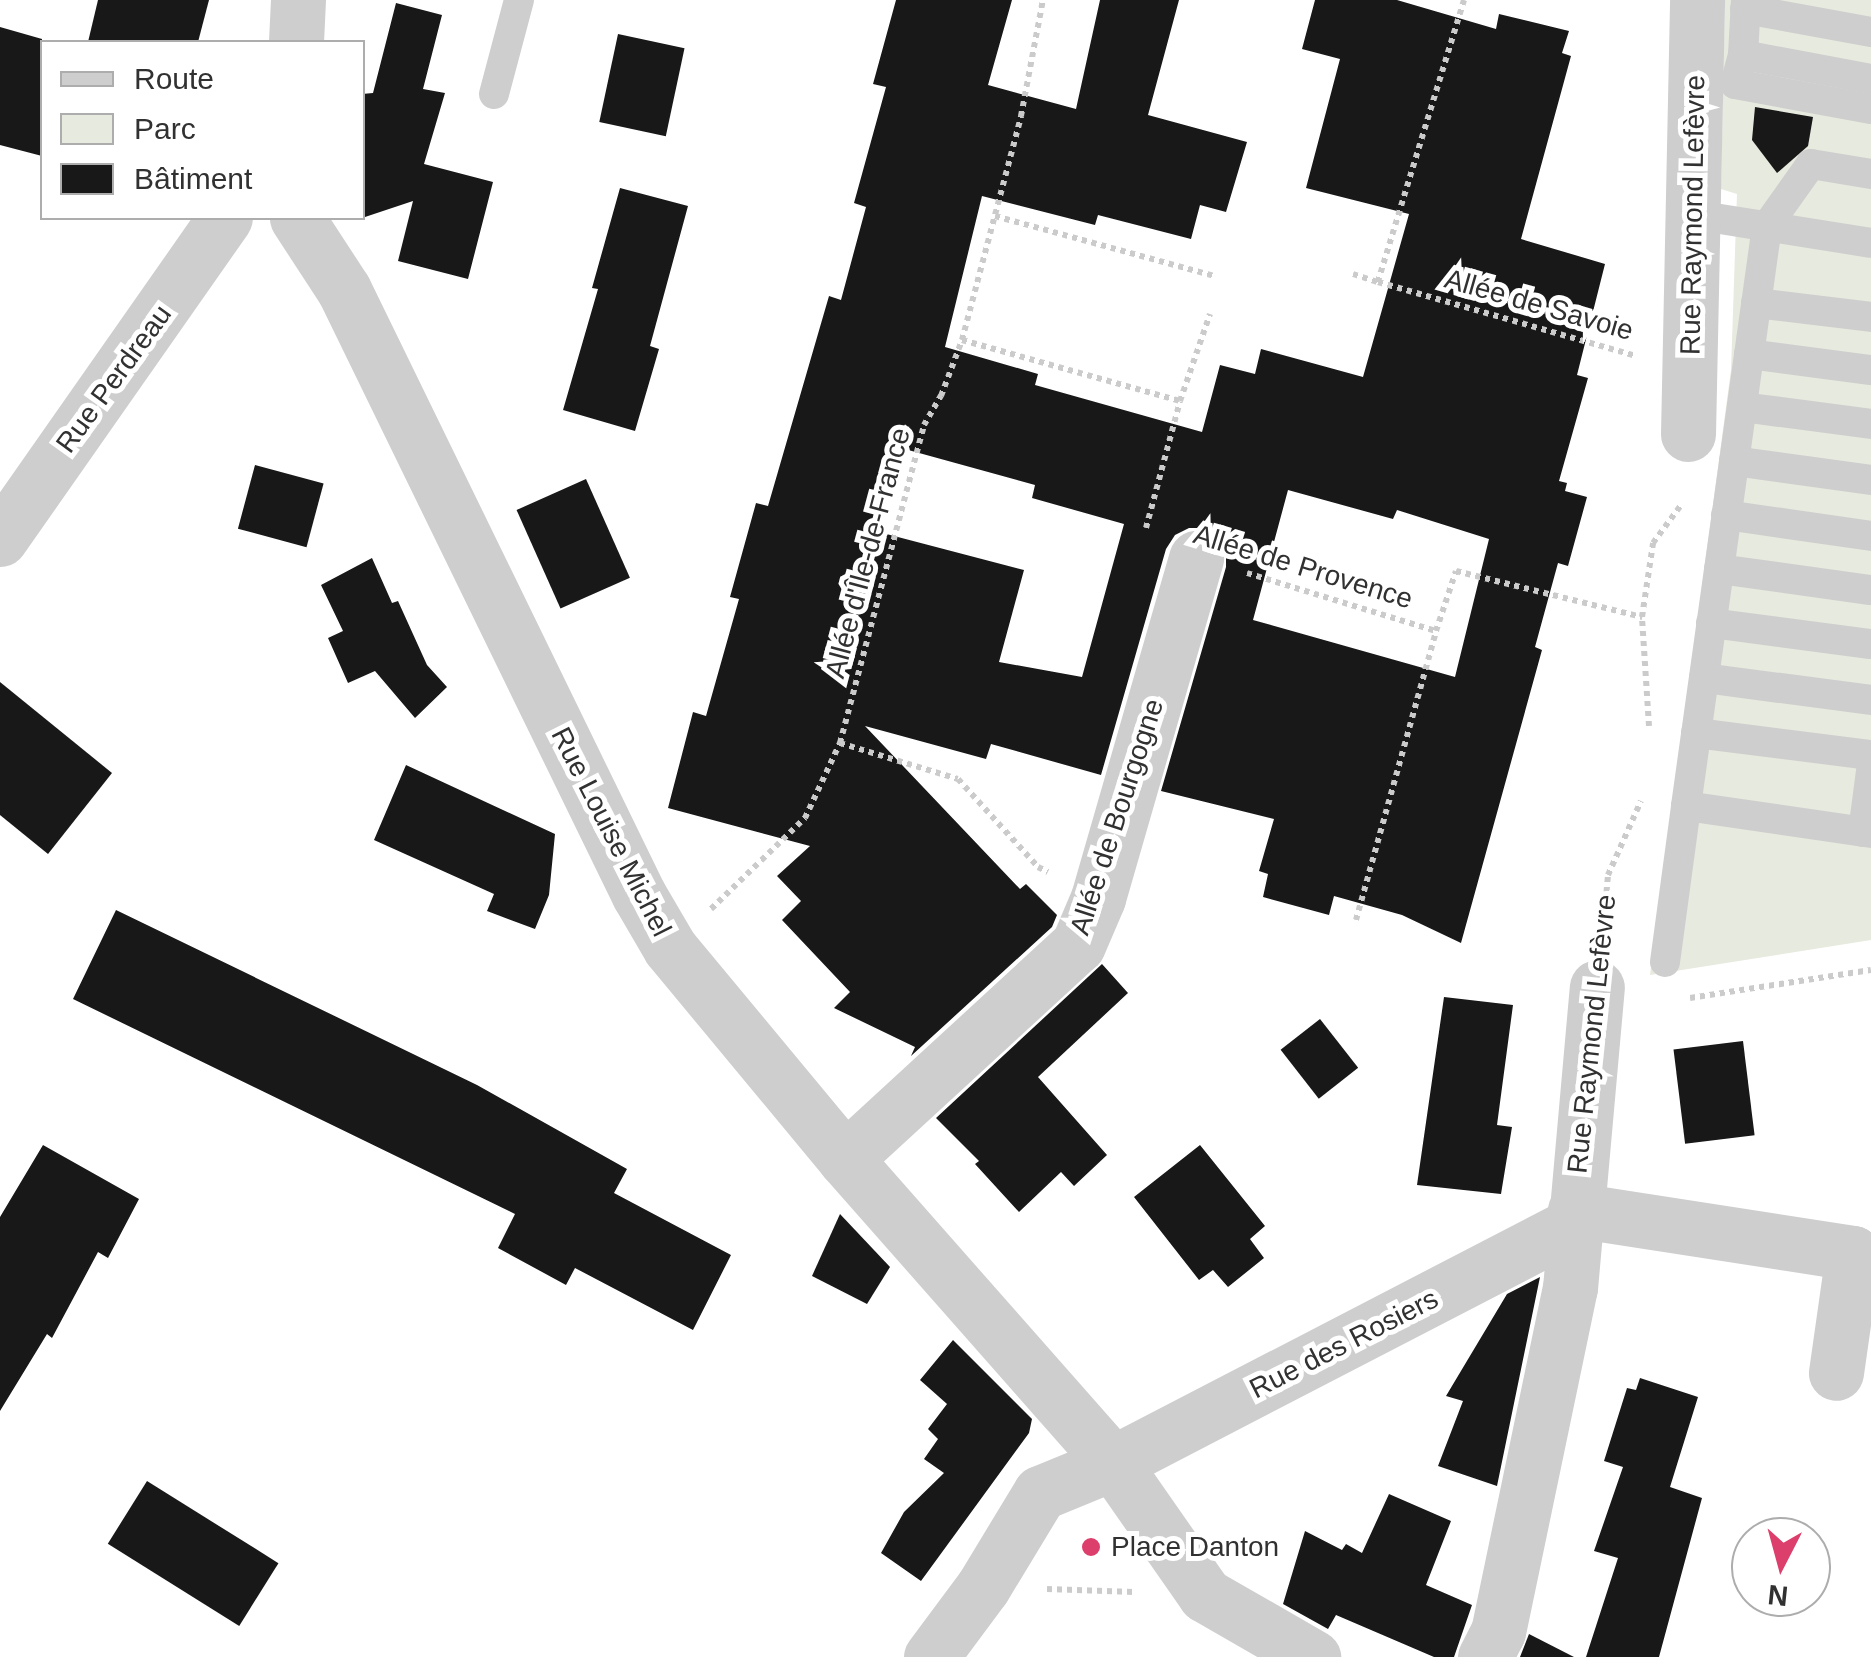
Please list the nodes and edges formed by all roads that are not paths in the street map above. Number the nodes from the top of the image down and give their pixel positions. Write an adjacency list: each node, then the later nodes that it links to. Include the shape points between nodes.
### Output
1 (298, 0): 5 (street)
2 (519, 0): 8 (lane)
3 (1730, 3): 4 (lane); 6 (lane); 11 (street, Rue Raymond Lefèvre)
4 (1871, 32)
5 (296, 40)
6 (1743, 55): 7 (lane); 9 (lane, via 1736,84)
7 (1871, 79)
8 (494, 94)
9 (1871, 109)
10 (1871, 174): 14 (lane, via 1812,164)
11 (1695, 215): 14 (lane); 22 (street, Rue Raymond Lefèvre)
12 (225, 220): 27 (street, Rue Perdreau)
13 (298, 220): 42 (street, Rue Louise Michel, via 344,290 639,895 670,948)
14 (1767, 226): 15 (lane); 16 (lane)
15 (1871, 243)
16 (1756, 303): 17 (lane); 18 (lane)
17 (1871, 317)
18 (1749, 354): 19 (lane); 20 (lane)
19 (1871, 370)
20 (1742, 406): 21 (lane); 23 (lane)
21 (1871, 424)
22 (1688, 434)
23 (1734, 461): 24 (lane); 25 (lane)
24 (1871, 480)
25 (1726, 515): 26 (lane); 29 (lane)
26 (1871, 536)
27 (0, 539)
28 (1196, 558): 42 (street, Allée de Bourgogne, via 1098,898 1078,945)
29 (1719, 569): 30 (lane); 31 (lane)
30 (1871, 590)
31 (1712, 624): 32 (lane); 33 (lane)
32 (1871, 644)
33 (1704, 678): 34 (lane); 35 (lane)
34 (1871, 700)
35 (1696, 733): 36 (lane); 38 (lane)
36 (1871, 755)
37 (1871, 772): 39 (lane)
38 (1686, 806): 39 (lane); 40 (lane)
39 (1867, 832)
40 (1665, 962)
41 (1598, 987): 43 (street, Rue Raymond Lefèvre)
42 (845, 1159): 45 (street, Rue Louise Michel)
43 (1575, 1217): 44 (street, via 1853,1253); 45 (street, Rue des Rosiers); 48 (street, Rue Raymond Lefèvre, via 1570,1288 1498,1632)
44 (1836, 1373)
45 (1113, 1463): 46 (street, Rue des Rosiers, via 1040,1493); 47 (street, Rue Louise Michel, via 1205,1595)
46 (931, 1657)
47 (1313, 1657)
48 (1485, 1657)

